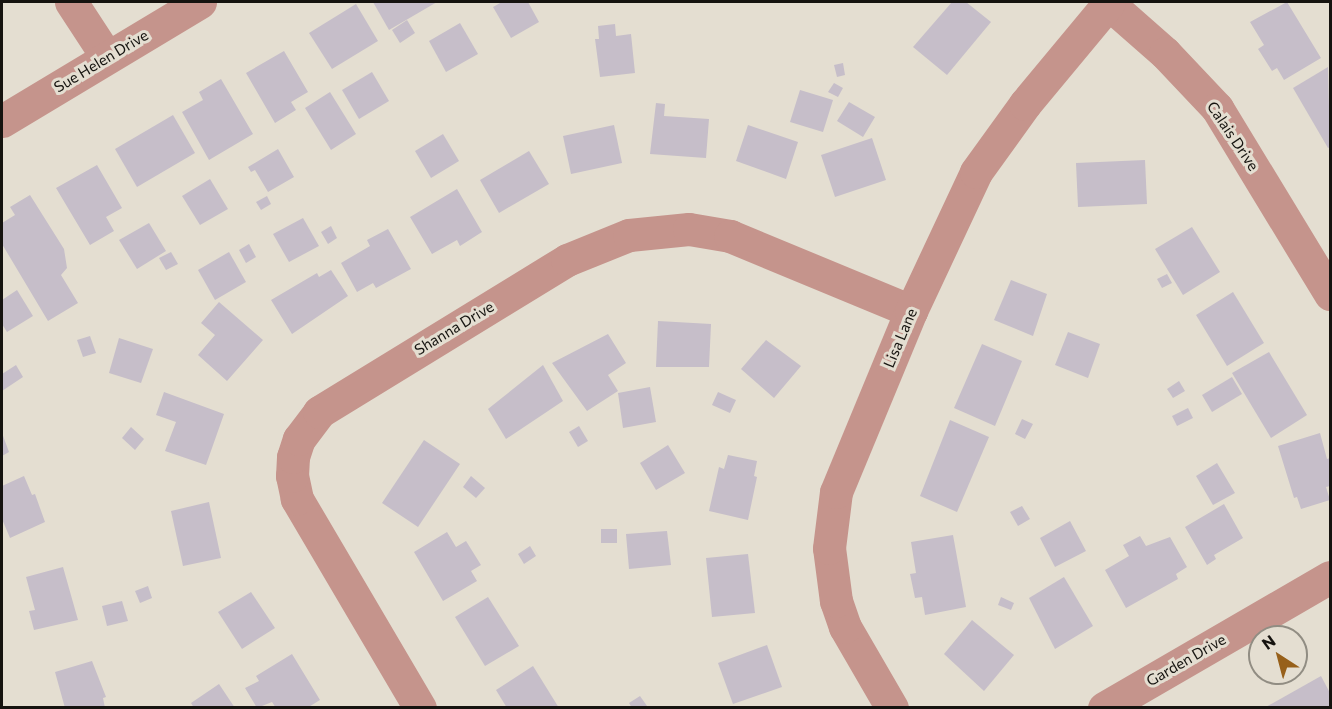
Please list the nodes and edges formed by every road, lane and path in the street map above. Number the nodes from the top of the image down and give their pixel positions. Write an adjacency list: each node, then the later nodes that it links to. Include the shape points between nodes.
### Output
1 (71, 2): 4 (street)
2 (200, 2): 4 (street, Sue Helen Drive)
3 (1108, 2): 6 (street, Calais Drive, via 1165,52 1217,108); 7 (street, Lisa Lane, via 1024,104 976,172)
4 (107, 57): 5 (street, Sue Helen Drive)
5 (2, 121)
6 (1330, 294)
7 (911, 311): 9 (street, Shanna Drive, via 730,236 689,229 629,235 567,260 319,412 299,439 293,457 297,499); 10 (street, Lisa Lane, via 843,472 831,520 829,548 831,575 846,627)
8 (1330, 577): 11 (street, Garden Drive)
9 (420, 708)
10 (892, 708)
11 (1104, 708)

